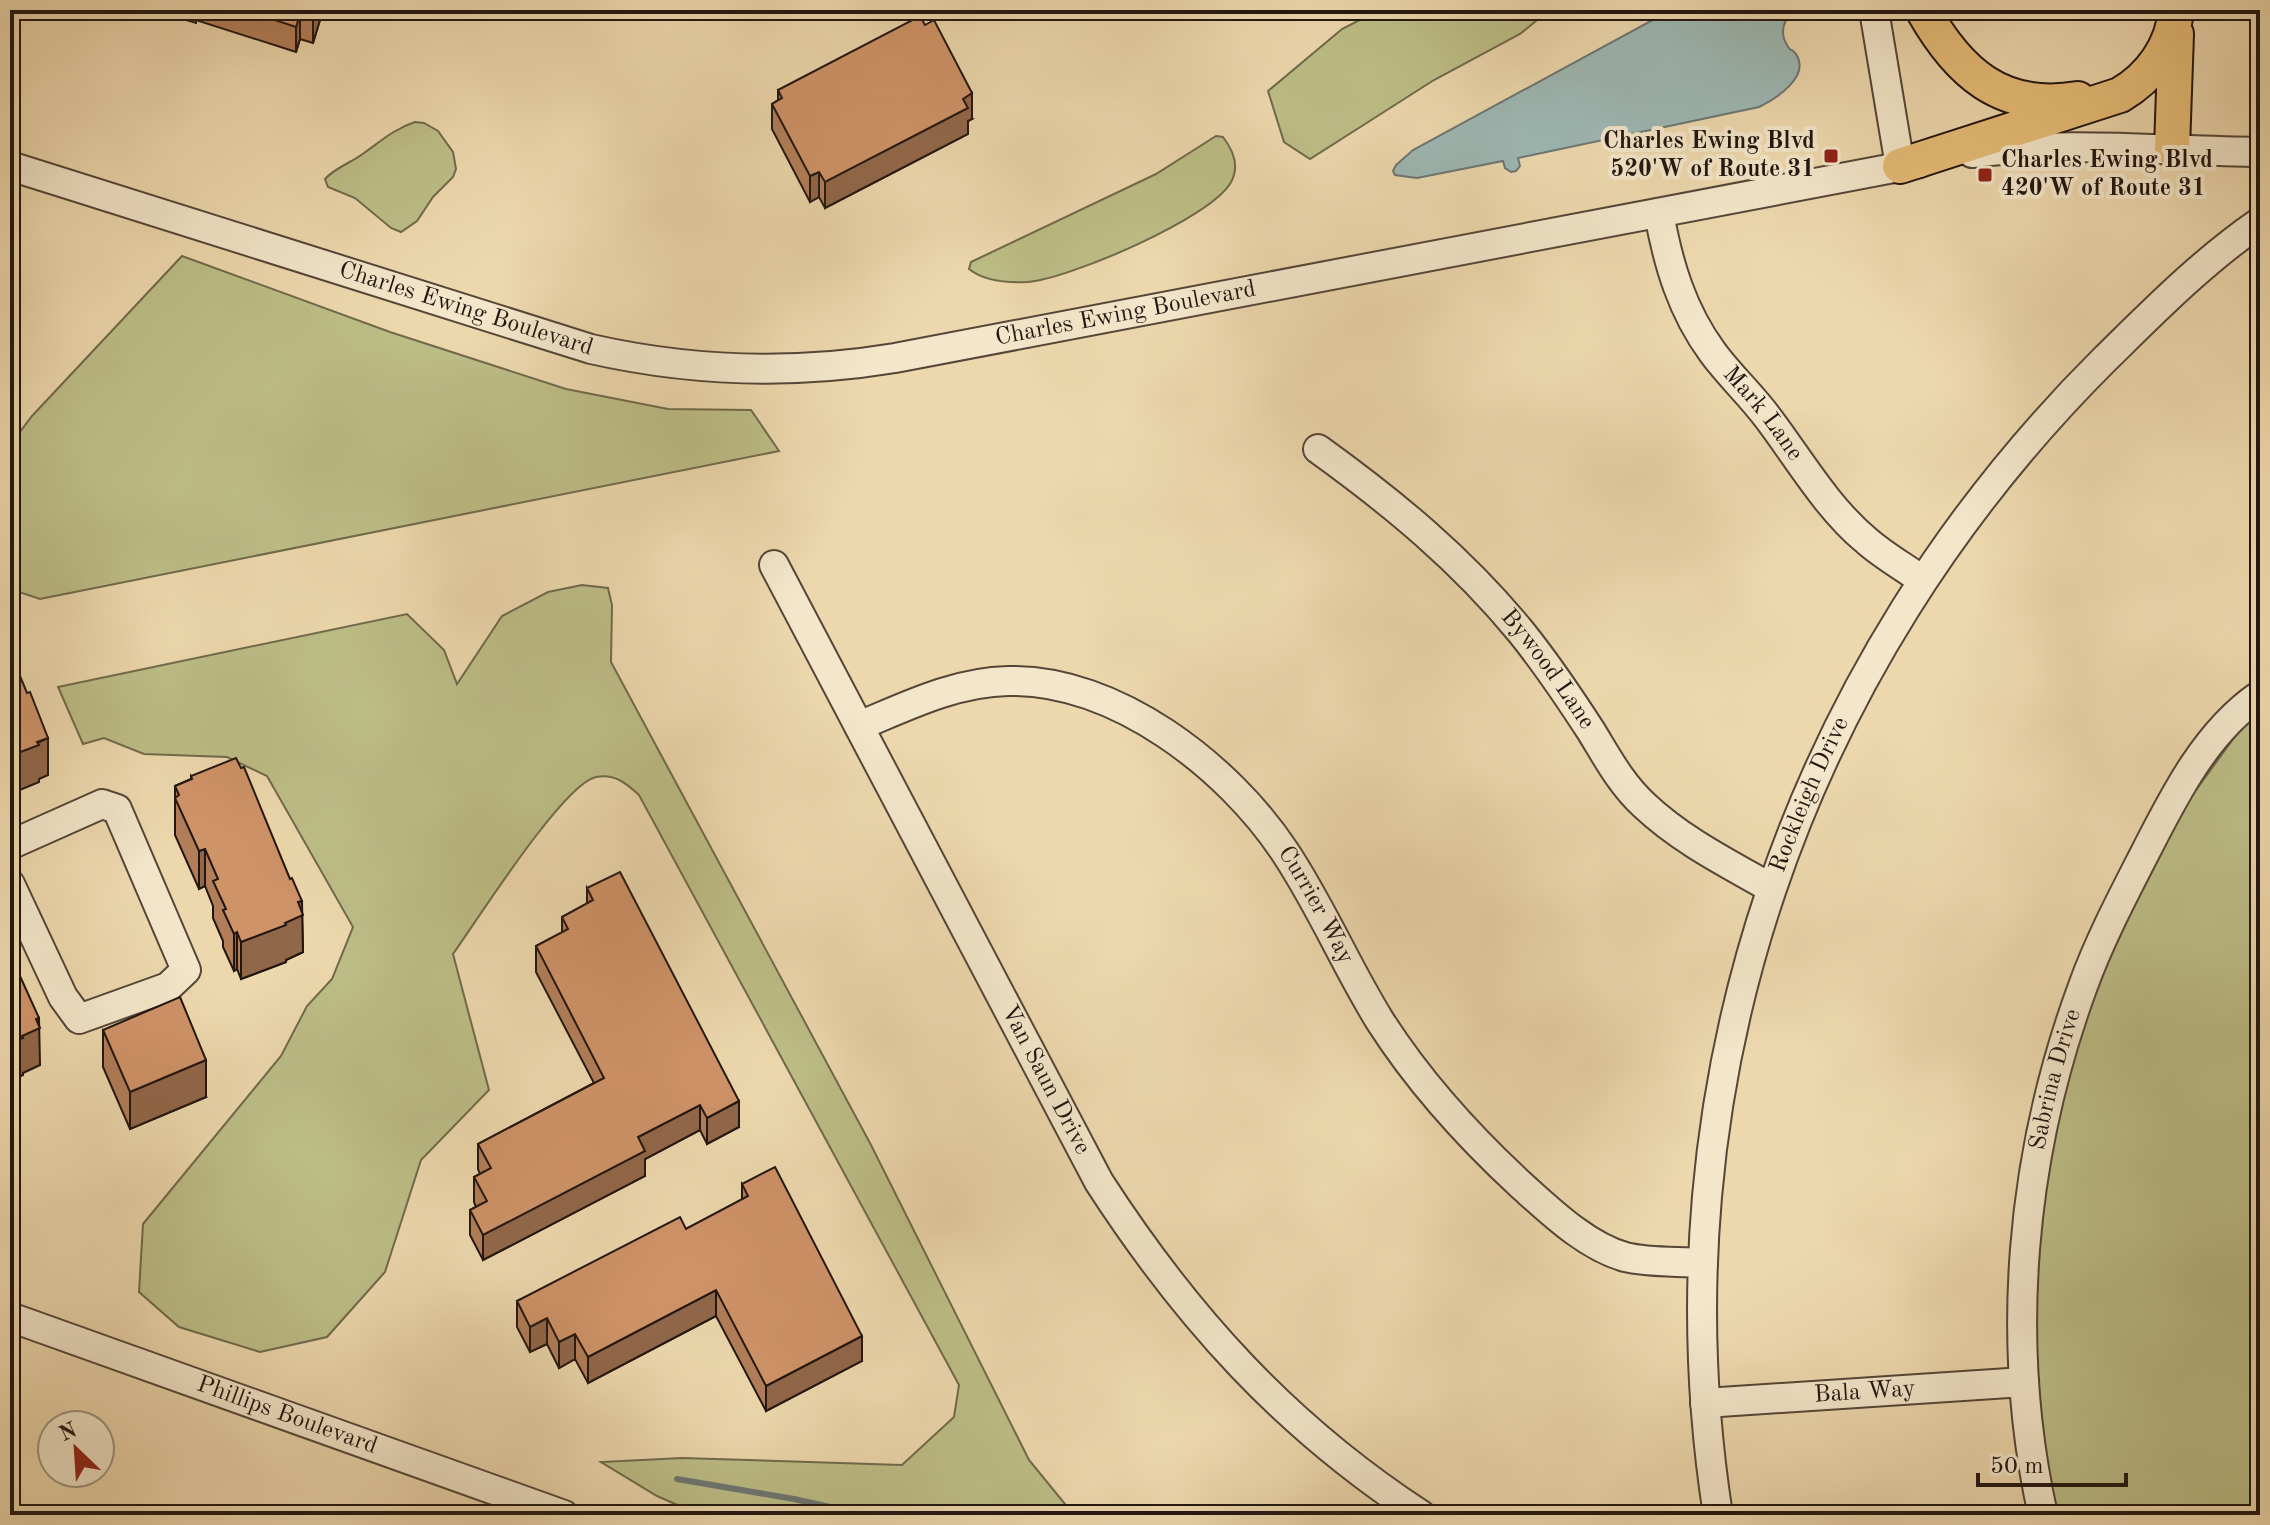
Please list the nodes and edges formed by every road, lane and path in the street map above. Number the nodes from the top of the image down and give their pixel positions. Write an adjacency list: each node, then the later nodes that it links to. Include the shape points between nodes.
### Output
1 (1874, 10): 7 (street)
2 (1923, 10): 3 (main road, via 1944,46 1970,73 2003,92 2039,101 2067,101 2113,89 2144,68)
3 (2173, 25): 4 (main road); 7 (main road, via 2159,59 2144,77 2113,98)
4 (2172, 148): 5 (street, Charles Ewing Boulevard); 7 (street, Charles Ewing Boulevard, via 2008,148)
5 (2260, 152)
6 (10, 166): 8 (street, Charles Ewing Boulevard, via 577,345 634,359 721,370 808,370 895,358)
7 (1900, 166): 8 (street, Charles Ewing Boulevard)
8 (1659, 213): 12 (street, Mark Lane, via 1672,272 1709,347 1845,520)
9 (2260, 222): 12 (street, Rockleigh Drive, via 2169,295 2069,395 2022,446)
10 (1318, 449): 17 (street, Bywood Lane, via 1380,493 1481,586 1558,681 1641,803 1684,838)
11 (774, 565): 14 (street, Van Saun Drive)
12 (1922, 580): 17 (street, Rockleigh Drive, via 1835,733)
13 (2260, 695): 20 (street, Sabrina Drive, via 2216,734 2191,773 2128,885 2083,984 2044,1116 2032,1181 2022,1312)
14 (859, 726): 18 (street, Currier Way, via 943,692 1008,681 1074,689 1147,722 1222,779 1255,813 1308,889 1382,1023 1425,1083 1493,1160 1608,1251 1638,1259); 23 (street, Van Saun Drive, via 1099,1182 1138,1242 1228,1353 1279,1404)
15 (10, 845): 16 (street, via 102,804 117,809 186,970 168,987 79,1019 63,997)
16 (10, 884)
17 (1771, 888): 18 (street, Rockleigh Drive, via 1729,1043 1708,1181)
18 (1703, 1263): 21 (street, Rockleigh Drive)
19 (10, 1317): 22 (street, Phillips Boulevard)
20 (2024, 1382): 21 (street, Bala Way); 25 (street, Sabrina Drive)
21 (1705, 1403): 24 (street, Rockleigh Drive)
22 (564, 1515)
23 (1421, 1515)
24 (1718, 1515)
25 (2043, 1515)

